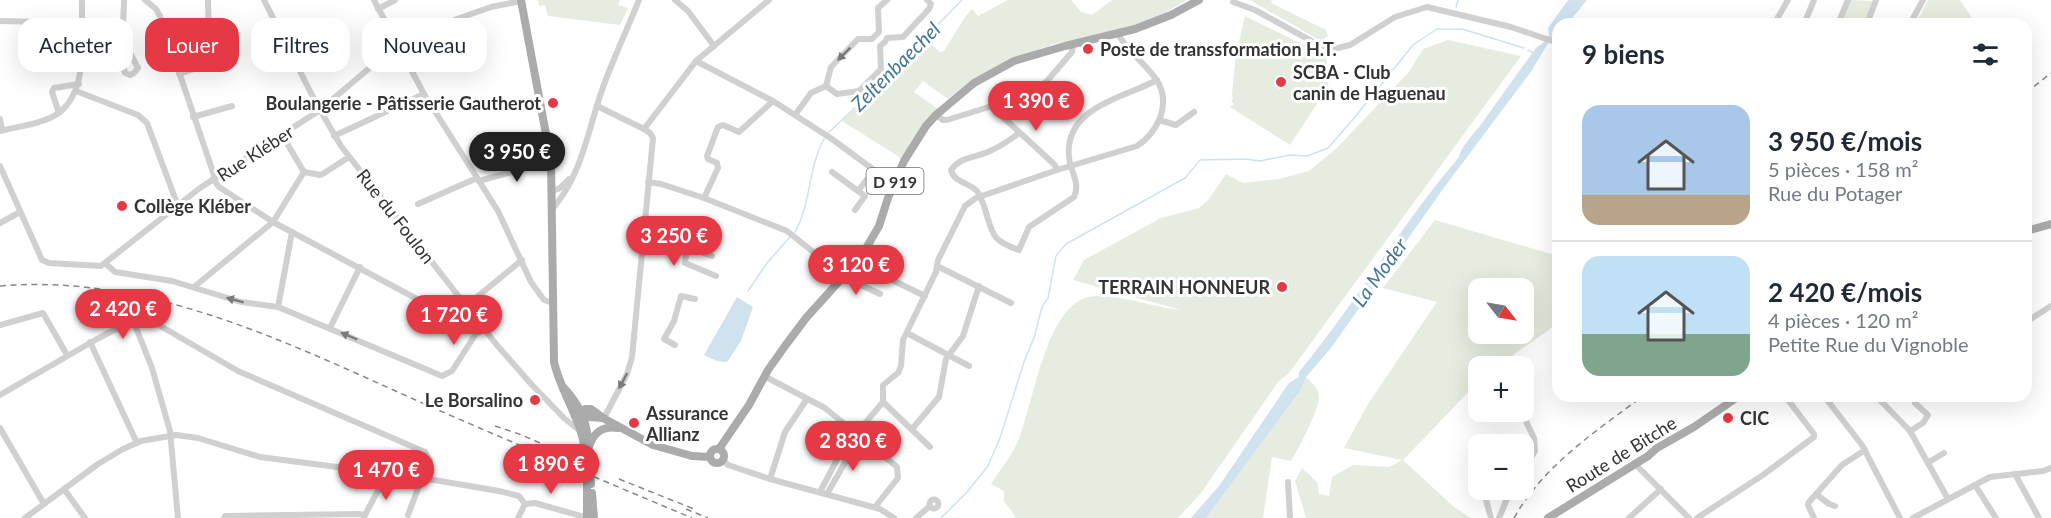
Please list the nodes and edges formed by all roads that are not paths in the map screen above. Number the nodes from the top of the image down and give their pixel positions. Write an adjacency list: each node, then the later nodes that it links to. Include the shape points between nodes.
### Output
1 (82, 0): 23 (street)
2 (124, 0): 24 (street)
3 (145, 0): 47 (street, via 160,16)
4 (208, 0): 47 (street, via 209,40 215,56 212,62)
5 (264, 0): 57 (street, Rue du Foulon)
6 (374, 0): 22 (street)
7 (395, 0): 22 (street)
8 (521, 0): 26 (street, Rue Kléber); 71 (main road)
9 (639, 0): 55 (street)
10 (675, 0): 41 (street)
11 (769, 0): 41 (street)
12 (887, 0): 35 (street, via 878,8)
13 (927, 0): 37 (street, via 930,9 903,37)
14 (1191, 0): 32 (main road, D 919)
15 (1198, 0): 32 (main road, D 919)
16 (1788, 0): 27 (street)
17 (1814, 0): 28 (street)
18 (1848, 0): 29 (street)
19 (1876, 0): 30 (street)
20 (1923, 0): 31 (street)
21 (1231, 1): 39 (street, via 1334,49 1350,45 1395,17 1426,7)
22 (378, 9): 25 (street)
23 (81, 18)
24 (124, 18)
25 (383, 18)
26 (461, 18)
27 (1778, 18)
28 (1806, 18)
29 (1841, 18)
30 (1869, 18)
31 (1913, 18)
32 (1159, 20): 36 (main road, D 919)
33 (0, 21): 34 (street)
34 (18, 21)
35 (879, 32): 37 (street); 38 (street)
36 (1118, 34): 40 (main road, D 919); 48 (street)
37 (887, 38): 42 (street)
38 (872, 39): 42 (street); 50 (street, one-way to 50, via 858,39 831,67)
39 (1552, 41)
40 (1073, 44): 56 (street, via 1072,52 1042,85 1026,95); 61 (main road, D 919, via 996,69 974,82)
41 (714, 46): 43 (street)
42 (880, 46): 50 (street, via 881,69 859,91 837,93)
43 (696, 61): 53 (street); 65 (street)
44 (80, 72): 49 (street)
45 (364, 72): 57 (street, Rue Kléber)
46 (412, 72): 52 (street)
47 (179, 74): 62 (street)
48 (1157, 80): 64 (street, via 1163,101); 73 (street, via 1104,102 1084,117 1068,143)
49 (79, 84): 51 (street); 59 (street, via 54,88)
50 (826, 86): 60 (street, via 811,93)
51 (76, 92): 59 (street); 88 (street, via 143,119)
52 (424, 94): 69 (street); 80 (street)
53 (773, 101): 60 (street); 86 (street, via 739,132 718,127 707,156 718,168)
54 (232, 106): 62 (street)
55 (597, 106): 65 (street); 77 (street)
56 (991, 106): 61 (street, via 947,120); 67 (street)
57 (320, 110): 68 (street, Rue Kléber); 69 (street, Rue du Foulon)
58 (1194, 112): 64 (street, via 1176,125)
59 (59, 113): 66 (street)
60 (795, 115): 74 (street)
61 (936, 115): 82 (main road, D 919)
62 (193, 117): 79 (street)
63 (0, 119): 66 (street)
64 (1159, 120): 73 (street, via 1152,134 1137,146)
65 (644, 129): 81 (street, via 652,138)
66 (1, 131)
67 (1019, 133): 75 (street); 85 (street, via 988,153 963,159 951,170 954,177)
68 (282, 135): 76 (street); 79 (street, Rue Kléber)
69 (334, 136): 70 (street, Rue du Foulon)
70 (349, 157): 76 (street, via 321,175); 113 (street, Rue du Foulon)
71 (551, 161): 80 (street); 83 (main road)
72 (0, 166): 91 (street)
73 (1070, 167): 75 (street); 85 (street, via 1078,184 1074,197 1029,227 1019,250 1003,245 994,236)
74 (874, 170): 82 (street); 84 (street)
75 (1057, 170): 85 (street)
76 (304, 172): 92 (street)
77 (575, 172): 83 (street); 89 (street)
78 (832, 172): 84 (street)
79 (214, 179): 88 (street, Rue Kléber); 92 (street, via 219,187)
80 (478, 179): 87 (street); 99 (street)
81 (648, 182): 86 (street); 97 (street)
82 (893, 184): 101 (main road, D 919, via 879,226)
83 (553, 191): 89 (main road)
84 (858, 191): 90 (street, via 865,196)
85 (980, 196): 102 (street, via 965,206)
86 (704, 198): 105 (street, via 788,231)
87 (418, 204)
88 (178, 206): 100 (street, Rue Kléber)
89 (554, 208): 111 (main road)
90 (855, 210)
91 (20, 212): 93 (street); 100 (street, via 43,261 99,266)
92 (273, 222): 96 (street); 106 (street)
93 (0, 223)
94 (2051, 226): 95 (main road)
95 (2032, 231)
96 (292, 232): 103 (street); 115 (street)
97 (643, 236): 98 (street); 104 (street, via 684,249 685,263); 139 (street, one-way to 139, via 629,370)
98 (712, 256)
99 (522, 260): 111 (street, via 531,282 544,300); 113 (street)
100 (105, 263): 106 (street, via 115,272)
101 (857, 263): 105 (main road, D 919); 109 (street)
102 (938, 266): 107 (street); 109 (street)
103 (360, 267): 119 (street); 121 (street)
104 (717, 276)
105 (845, 277): 108 (street); 128 (main road, D 919, via 805,319)
106 (194, 286): 115 (street, one-way to 106, via 241,302)
107 (979, 286): 112 (street); 125 (street, via 963,336)
108 (880, 294)
109 (924, 296): 122 (street)
110 (695, 299): 124 (street, via 681,296 664,339)
111 (553, 303): 138 (main road, via 553,358 561,384)
112 (1011, 303)
113 (466, 306): 120 (street, Rue du Foulon)
114 (2051, 306): 116 (street)
115 (278, 308): 119 (street)
116 (2032, 318)
117 (133, 320): 123 (street); 146 (street, via 159,389); 163 (street, via 147,318 238,371 425,452 430,460)
118 (0, 325): 126 (street, via 43,313)
119 (330, 328): 121 (street, one-way to 119, via 452,371 442,376)
120 (485, 329): 121 (street); 137 (street, Rue du Foulon)
121 (477, 332)
122 (907, 333): 125 (street); 131 (street, via 898,373 883,386)
123 (90, 342): 126 (street); 148 (street)
124 (675, 345)
125 (948, 354): 127 (street); 141 (street, via 939,397)
126 (68, 355): 129 (street)
127 (969, 366)
128 (764, 376): 130 (street); 150 (main road, D 919)
129 (0, 395)
130 (807, 399): 145 (street); 164 (street, via 785,432)
131 (883, 402): 141 (street); 145 (street)
132 (1730, 402): 159 (main road, Route de Bitche)
133 (1790, 402): 197 (street, via 1814,437)
134 (1829, 402): 151 (street)
135 (1915, 403): 143 (street, via 1928,415)
136 (1884, 404): 143 (street)
137 (559, 412): 138 (street, Rue du Foulon, via 568,417); 142 (street, Rue du Foulon)
138 (580, 414): 139 (main road); 142 (main road); 152 (main road, via 588,438)
139 (604, 418): 144 (main road)
140 (0, 428): 175 (street)
141 (912, 429): 149 (street)
142 (579, 430): 152 (main road)
143 (1910, 431): 157 (street)
144 (627, 432): 152 (main road, via 615,427 602,429); 154 (main road, via 657,447)
145 (857, 433): 147 (street); 155 (street)
146 (170, 436): 148 (street); 161 (street, via 198,438 260,457); 184 (street)
147 (863, 439): 158 (street); 179 (street, via 898,472 898,478)
148 (137, 443): 168 (street, via 105,459)
149 (930, 447)
150 (719, 449): 154 (main road, via 712,451); 156 (main road)
151 (1865, 450): 171 (street, via 1842,465); 199 (street)
152 (587, 453): 165 (main road, bridge)
153 (1944, 453): 157 (street)
154 (710, 457): 156 (main road, via 716,464)
155 (837, 459): 158 (street); 170 (street)
156 (723, 460): 164 (street)
157 (1929, 462): 172 (street)
158 (844, 464): 170 (street)
159 (1635, 464): 169 (street); 194 (main road, Route de Bitche)
160 (2051, 468): 162 (street)
161 (387, 473): 163 (street); 181 (street)
162 (2015, 474): 167 (street, via 1996,475); 202 (street)
163 (424, 478): 176 (street, via 516,495); 180 (street)
164 (770, 479): 170 (street)
165 (589, 482): 187 (main road); 188 (main road)
166 (1288, 482): 191 (street)
167 (1975, 485): 172 (street); 201 (street)
168 (64, 489): 175 (street); 183 (street)
169 (1661, 489): 195 (street); 196 (street)
170 (823, 493): 179 (street)
171 (1816, 494): 178 (street); 198 (street, via 1808,506)
172 (1948, 499): 200 (street)
173 (1486, 500): 192 (street)
174 (1506, 500): 193 (street)
175 (44, 504): 182 (street)
176 (525, 504): 186 (street); 187 (street, via 535,503)
177 (930, 506): 190 (street)
178 (1835, 506)
179 (875, 507): 189 (street)
180 (408, 515)
181 (364, 517): 185 (street, via 347,514)
182 (25, 518)
183 (85, 518)
184 (178, 518)
185 (224, 518)
186 (518, 518)
187 (588, 518)
188 (594, 518)
189 (894, 518)
190 (916, 518)
191 (1290, 518)
192 (1491, 518)
193 (1498, 518)
194 (1548, 518)
195 (1629, 518)
196 (1689, 518)
197 (1697, 518)
198 (1814, 518)
199 (1900, 518)
200 (1913, 518)
201 (1996, 518)
202 (2039, 518)

